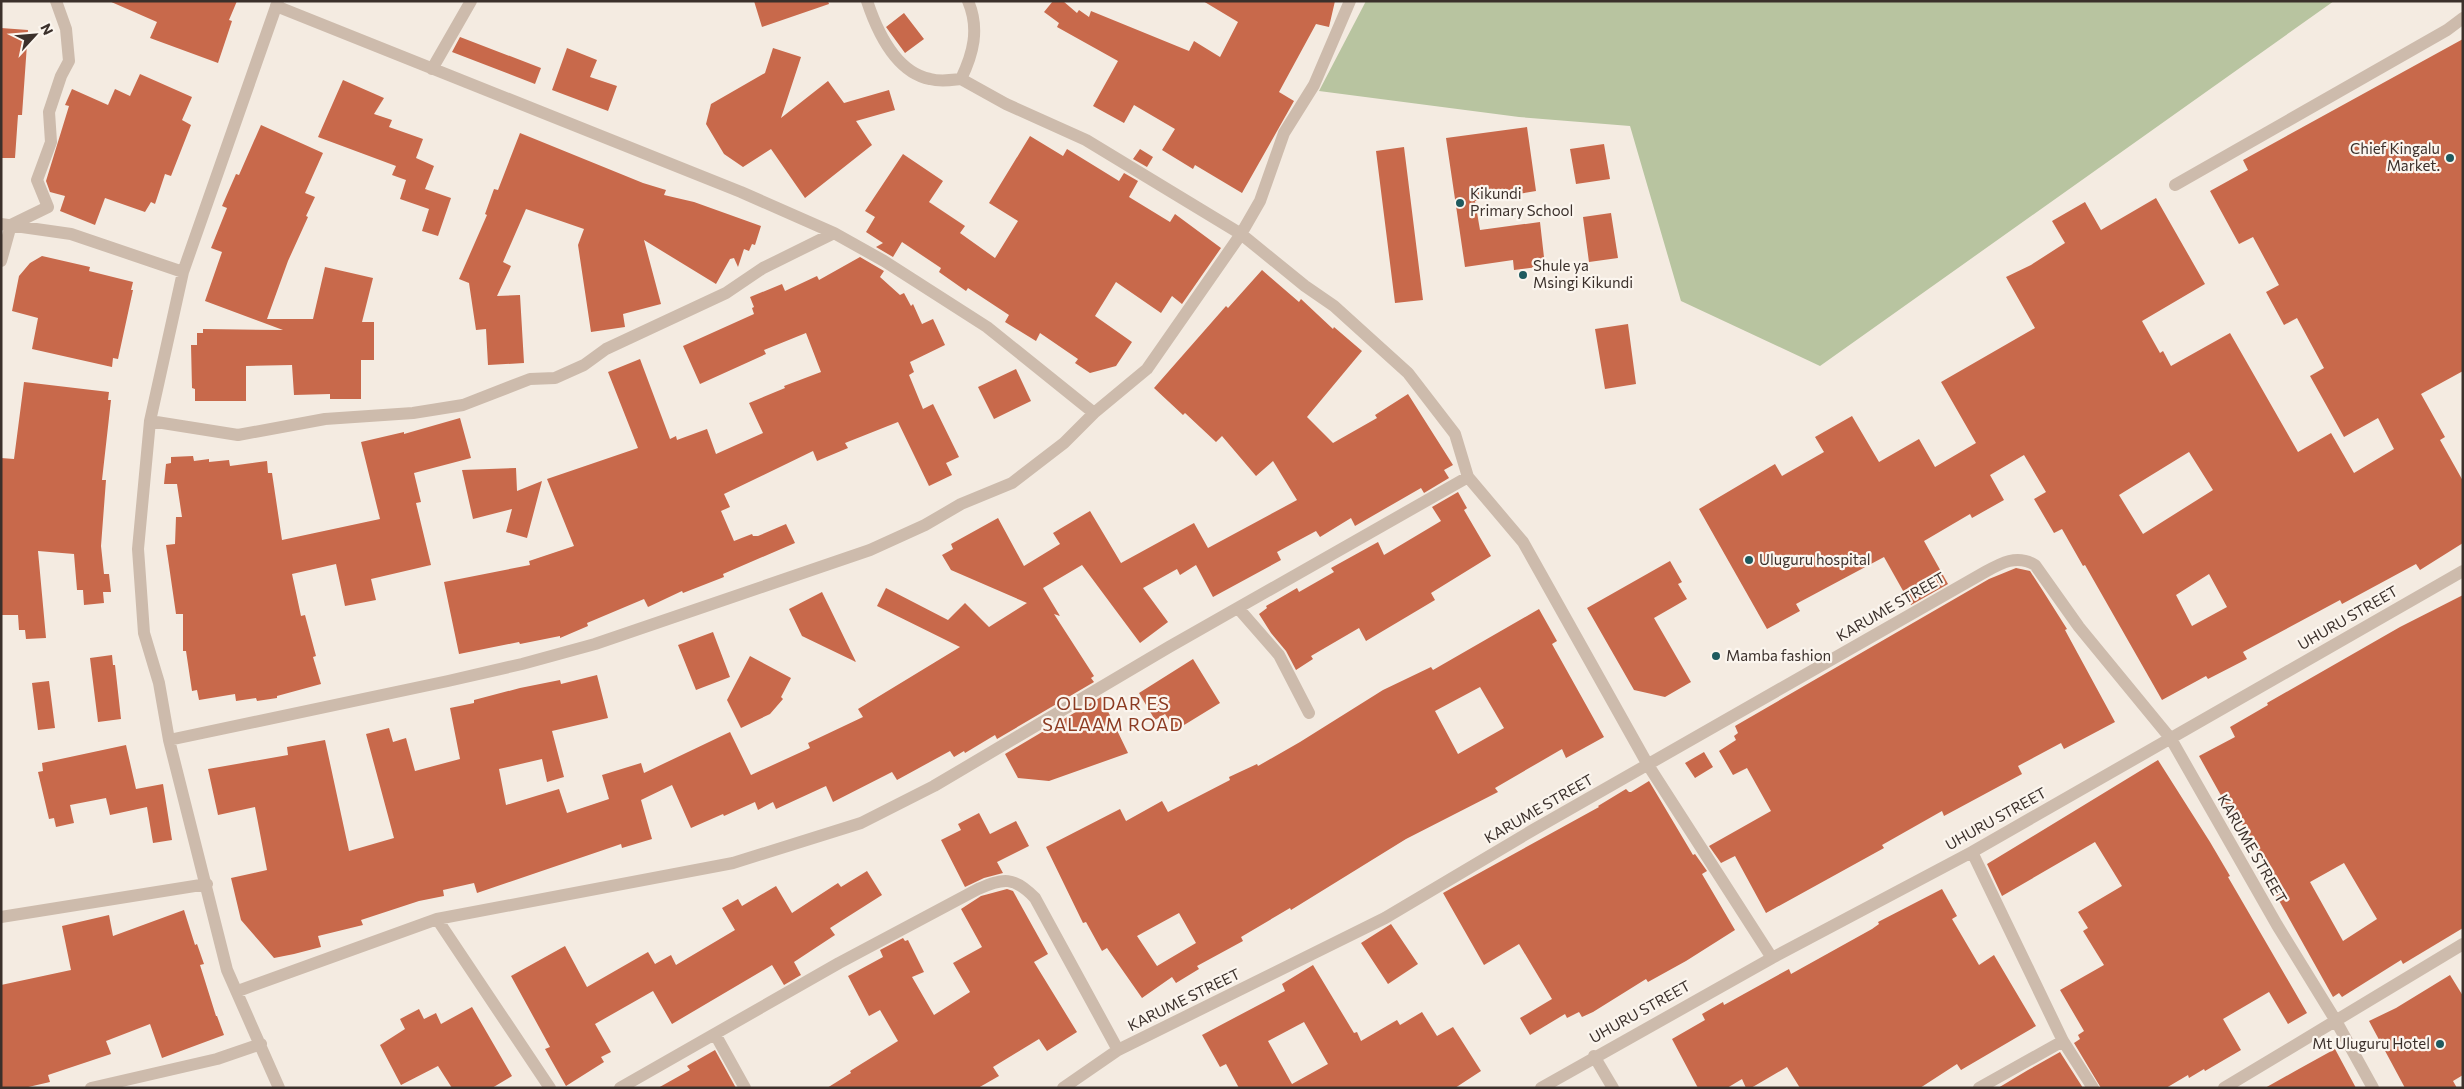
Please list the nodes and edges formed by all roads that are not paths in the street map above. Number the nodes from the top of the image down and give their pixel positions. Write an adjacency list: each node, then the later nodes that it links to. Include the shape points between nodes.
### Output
1 (56, 1): 11 (street, via 66,29 69,61 49,112 51,142 37,180 48,207)
2 (471, 1): 8 (street)
3 (867, 1): 9 (street, via 881,35 907,68 928,79)
4 (968, 1): 9 (street, via 975,30 971,58)
5 (1350, 1): 13 (street, via 1314,85 1284,133 1260,201)
6 (277, 4): 8 (street); 15 (street)
7 (2463, 18): 10 (street)
8 (432, 69): 12 (street, via 741,192)
9 (961, 79): 13 (street, via 1006,104 1086,140)
10 (2176, 185)
11 (6, 224): 14 (street); 15 (street, via 71,234)
12 (834, 233): 16 (street, via 987,327); 17 (street, via 763,268 726,293 606,349 584,365 555,378 530,379 463,405 413,413 325,419 238,436)
13 (1241, 234): 16 (street, via 1147,369); 18 (street, via 1346,316 1408,373 1456,434)
14 (1, 261)
15 (183, 272): 17 (street)
16 (1094, 413): 23 (street, via 1064,443 1012,483 960,504 916,529 851,557 595,644 522,664)
17 (150, 421): 23 (street, via 138,549 144,633 159,683)
18 (1468, 477): 20 (street); 24 (street, via 1523,542)
19 (2463, 572): 22 (street, UHURU STREET)
20 (1238, 608): 21 (street, via 1279,655); 28 (street, via 934,786 861,823 733,863)
21 (1309, 713)
22 (2170, 739): 24 (street, KARUME STREET, via 2079,627 2035,565 2027,560 2014,559 1985,572); 25 (street, UHURU STREET); 32 (street, KARUME STREET)
23 (169, 740): 26 (street)
24 (1648, 765): 30 (street); 36 (street, KARUME STREET, via 1385,918)
25 (1972, 852): 30 (street, UHURU STREET); 34 (street)
26 (207, 884): 27 (street); 31 (street, via 227,970)
27 (1, 917)
28 (437, 919): 31 (street); 40 (street)
29 (2463, 944): 32 (street)
30 (1772, 958): 37 (street, UHURU STREET)
31 (238, 991): 35 (street)
32 (2336, 1021): 48 (street); 49 (street, KARUME STREET)
33 (715, 1034): 36 (street, via 839,963 1001,880 1025,888 1035,898); 41 (street); 42 (street)
34 (2063, 1041): 46 (street); 47 (street)
35 (261, 1044): 38 (street, via 217,1059); 39 (street)
36 (1118, 1050): 43 (street, KARUME STREET)
37 (1594, 1056): 44 (street, UHURU STREET); 45 (street)
38 (91, 1088)
39 (279, 1088)
40 (550, 1088)
41 (620, 1088)
42 (745, 1088)
43 (1063, 1088)
44 (1541, 1088)
45 (1612, 1088)
46 (1979, 1088)
47 (2092, 1088)
48 (2224, 1088)
49 (2373, 1088)

